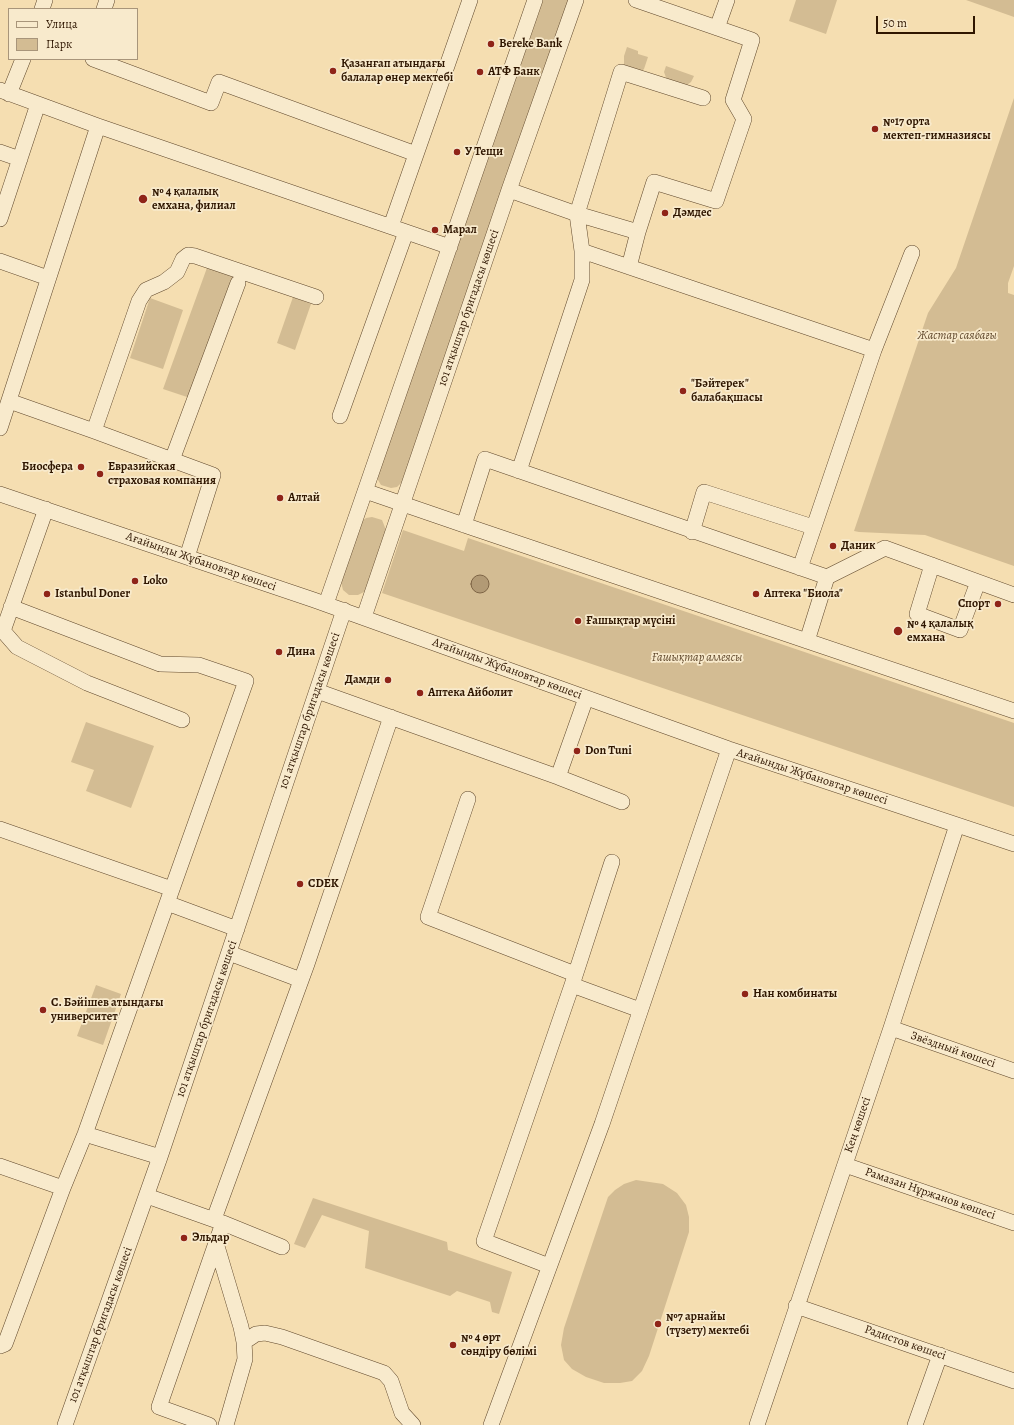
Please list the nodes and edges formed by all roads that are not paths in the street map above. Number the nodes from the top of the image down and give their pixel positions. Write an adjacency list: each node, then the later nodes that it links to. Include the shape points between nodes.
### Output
1 (470, 0): 14 (street)
2 (535, 0): 22 (street)
3 (576, 0): 16 (street, 101 атқыштар бригадасы көшесі)
4 (636, 0): 6 (street)
5 (726, 0): 6 (street)
6 (717, 28): 21 (street, via 752,40 733,100 744,119 716,201 654,182)
7 (22, 60): 9 (street)
8 (96, 60): 14 (street, via 211,103 219,82)
9 (5, 92): 11 (street)
10 (703, 98): 17 (street, via 621,72)
11 (38, 104): 12 (street); 15 (street)
12 (98, 126): 19 (street); 27 (street)
13 (0, 152): 15 (street)
14 (416, 154): 19 (street)
15 (20, 159): 18 (street)
16 (509, 190): 17 (street); 39 (street, 101 атқыштар бригадасы көшесі)
17 (577, 214): 21 (street); 23 (street)
18 (0, 219)
19 (391, 226): 20 (street)
20 (406, 232): 22 (street); 32 (street)
21 (638, 232): 26 (street)
22 (450, 247): 37 (street)
23 (582, 251): 26 (street); 36 (street, via 582,280)
24 (912, 253): 30 (street)
25 (0, 261): 27 (street)
26 (629, 267): 30 (street)
27 (48, 278): 31 (street)
28 (238, 283): 35 (street)
29 (316, 297): 34 (street, via 188,255 183,259 177,272 164,282 146,290 139,300)
30 (874, 350): 42 (street)
31 (9, 401): 33 (street); 34 (street)
32 (340, 416)
33 (0, 428)
34 (94, 431): 35 (street)
35 (172, 460): 44 (street, via 213,475)
36 (519, 471): 41 (street, via 485,459); 43 (street)
37 (365, 491): 39 (street); 50 (street)
38 (0, 494): 40 (street, Ағайынды Жұбановтар көшесі)
39 (402, 504): 41 (street); 53 (street, 101 атқыштар бригадасы көшесі)
40 (46, 509): 44 (street, Ағайынды Жұбановтар көшесі); 51 (street)
41 (464, 525): 55 (street)
42 (813, 527): 43 (street, via 704,492); 46 (street)
43 (692, 532): 46 (street)
44 (186, 557): 50 (street, Ағайынды Жұбановтар көшесі)
45 (932, 565): 47 (street, via 885,548); 48 (street); 48 (street, via 917,614 960,630)
46 (800, 568): 47 (street)
47 (827, 577): 55 (street)
48 (978, 582): 49 (street)
49 (1014, 595)
50 (326, 604): 52 (street, Ағайынды Жұбановтар көшесі)
51 (11, 607): 54 (street); 69 (street, via 160,664 199,665 246,681)
52 (344, 610): 53 (street, Ағайынды Жұбановтар көшесі); 56 (street, 101 атқыштар бригадасы көшесі)
53 (364, 618): 57 (street, Ағайынды Жұбановтар көшесі)
54 (1, 631): 60 (street, via 17,647 87,683)
55 (807, 641): 58 (street)
56 (317, 691): 59 (street); 70 (street, 101 атқыштар бригадасы көшесі)
57 (586, 698): 61 (street, Ағайынды Жұбановтар көшесі); 62 (street)
58 (1014, 711)
59 (391, 717): 62 (street); 73 (street)
60 (182, 720)
61 (729, 749): 65 (street, Ағайынды Жұбановтар көшесі); 74 (street)
62 (558, 777): 64 (street)
63 (468, 799): 72 (street, via 428,917)
64 (622, 802)
65 (957, 825): 67 (street, Ағайынды Жұбановтар көшесі); 75 (street, Кең көшесі)
66 (0, 829): 69 (street)
67 (1014, 844)
68 (612, 862): 72 (street)
69 (170, 896): 70 (street); 77 (street)
70 (237, 929): 71 (street, 101 атқыштар бригадасы көшесі)
71 (229, 953): 73 (street); 78 (street, 101 атқыштар бригадасы көшесі)
72 (574, 979): 74 (street); 87 (street, via 484,1241)
73 (301, 980): 83 (street)
74 (640, 1010): 87 (street, via 602,1124)
75 (891, 1028): 76 (street, Звёздный көшесі); 79 (street, Кең көшесі)
76 (1014, 1071)
77 (85, 1134): 78 (street); 81 (street)
78 (160, 1157): 82 (street, 101 атқыштар бригадасы көшесі)
79 (845, 1165): 84 (street, Рамазан Нұржанов көшесі); 88 (street, Кең көшесі)
80 (0, 1166): 81 (street)
81 (63, 1188): 90 (street, via 5,1344)
82 (146, 1196): 83 (street); 93 (street, 101 атқыштар бригадасы көшесі)
83 (218, 1221): 85 (street); 86 (street)
84 (1014, 1223)
85 (216, 1242): 89 (street); 94 (street, via 159,1407)
86 (282, 1247)
87 (549, 1266): 97 (street)
88 (796, 1306): 91 (street, Радистов көшесі); 98 (street, Кең көшесі)
89 (244, 1342): 95 (street, via 245,1359); 96 (street, via 256,1334 265,1333 384,1373 391,1381 402,1413)
90 (0, 1346)
91 (940, 1355): 92 (street, Радистов көшесі); 99 (street)
92 (1014, 1381)
93 (65, 1425)
94 (209, 1425)
95 (226, 1425)
96 (413, 1425)
97 (491, 1425)
98 (757, 1425)
99 (915, 1425)

